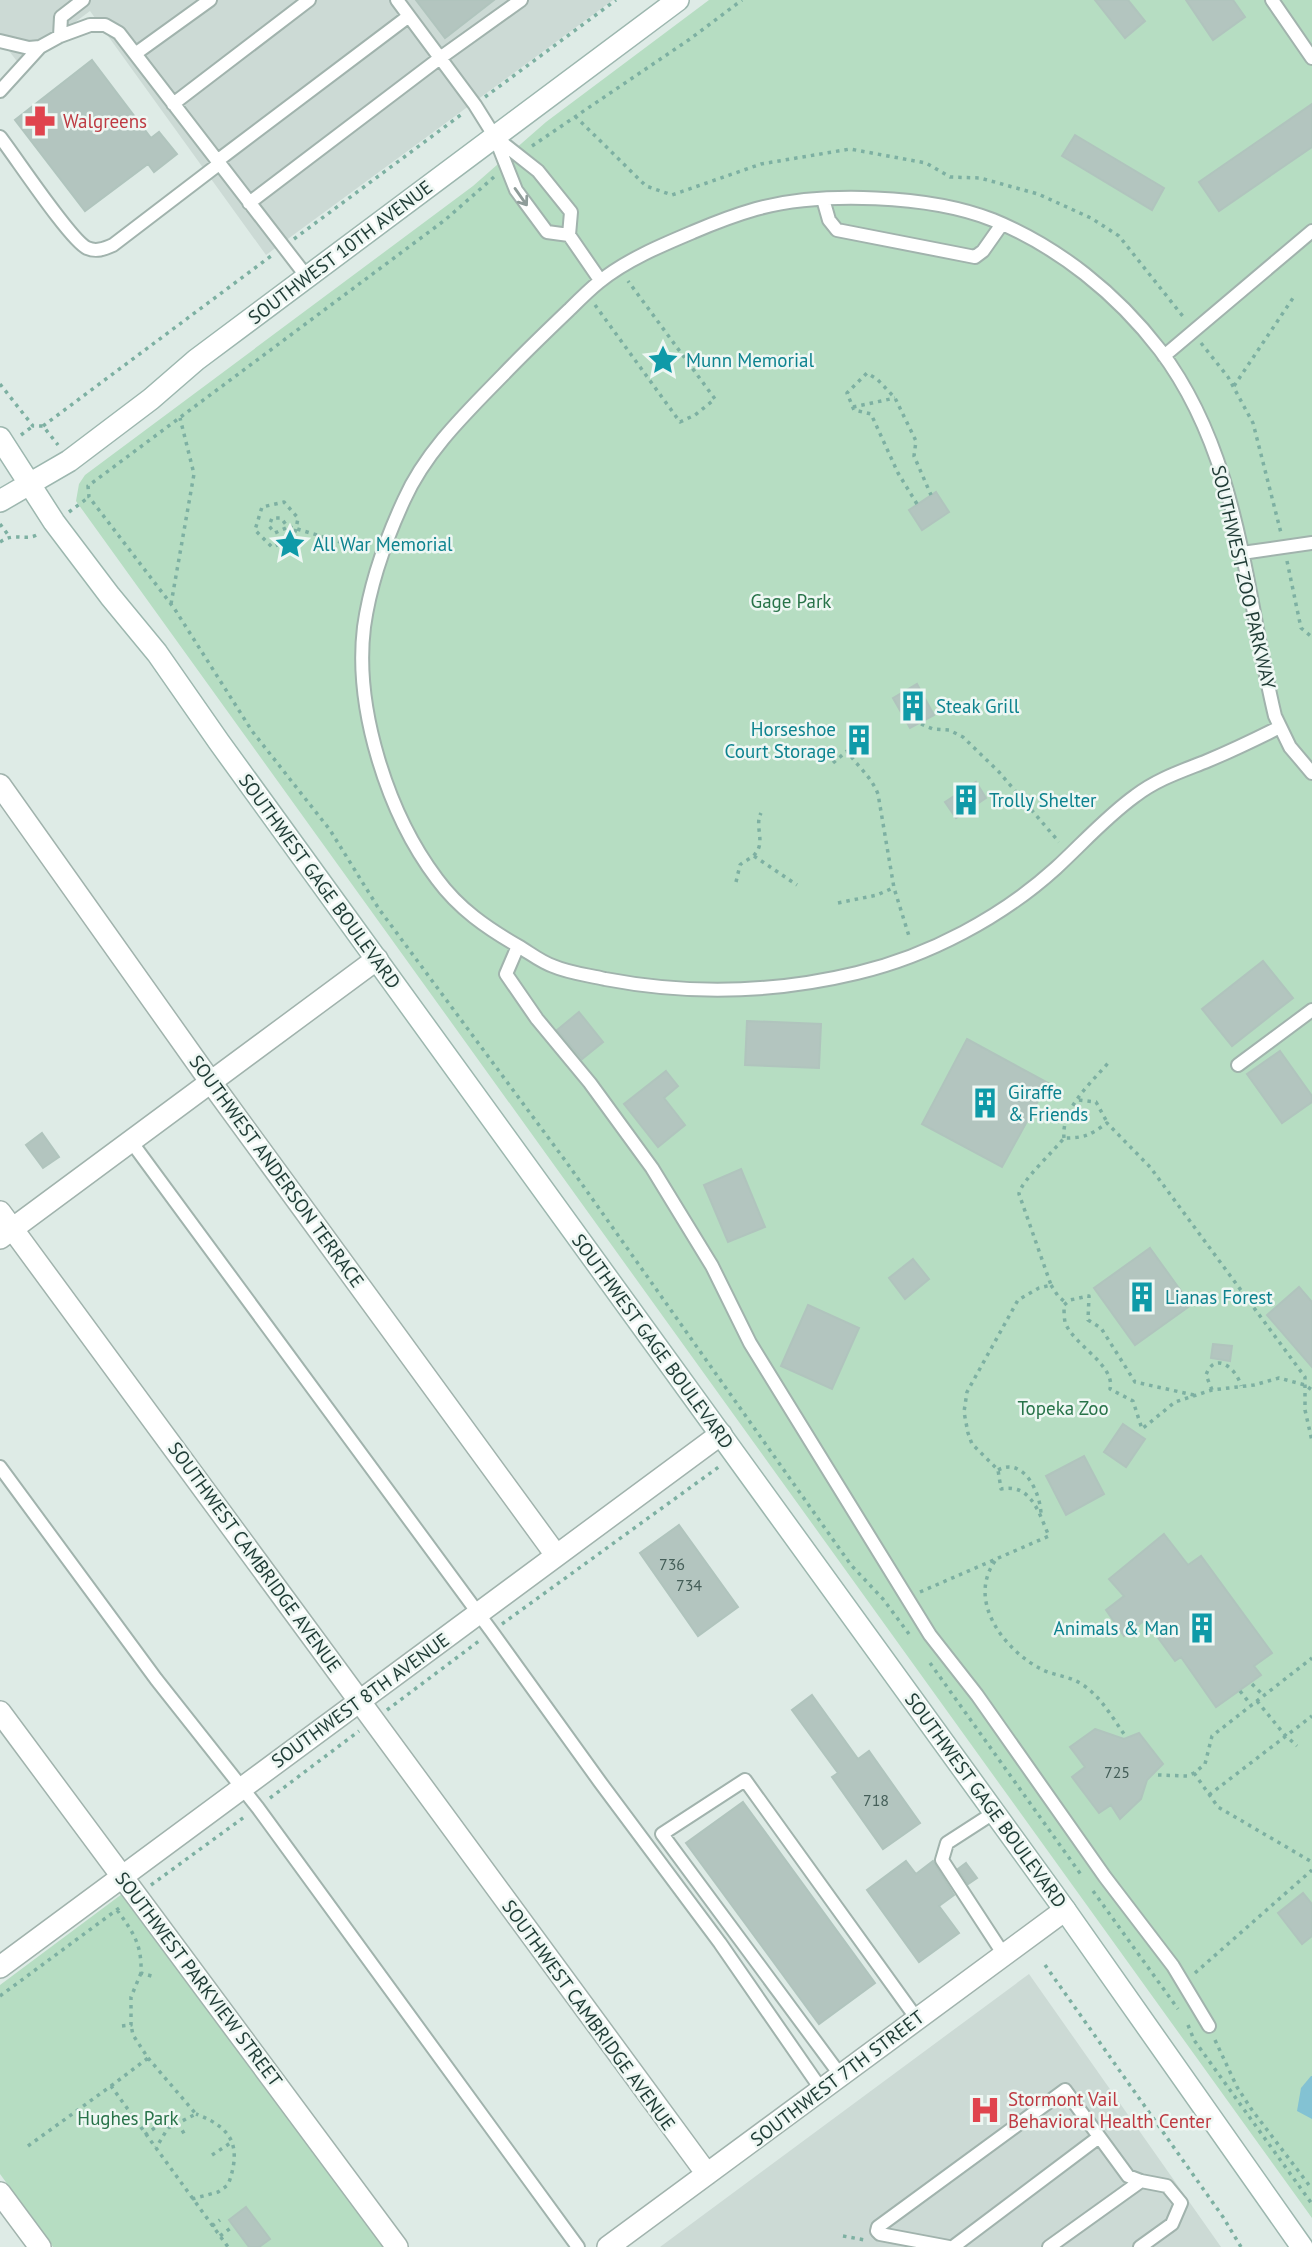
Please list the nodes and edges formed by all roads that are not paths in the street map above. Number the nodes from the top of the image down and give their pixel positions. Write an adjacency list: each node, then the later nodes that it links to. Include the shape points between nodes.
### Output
1 (83, 0): 9 (lane, via 61,16)
2 (210, 0): 12 (lane)
3 (309, 0): 16 (lane)
4 (397, 0): 8 (lane)
5 (520, 0): 13 (lane)
6 (678, 0): 18 (street, SOUTHWEST 10TH AVENUE)
7 (1272, 0): 14 (lane)
8 (409, 16): 13 (lane); 19 (lane)
9 (60, 36): 11 (lane); 12 (lane, via 90,25 105,25 119,33)
10 (0, 41): 11 (lane)
11 (40, 47): 15 (lane)
12 (135, 54): 16 (lane)
13 (440, 58): 18 (lane); 21 (lane)
14 (1312, 58)
15 (0, 91)
16 (173, 104): 19 (lane)
17 (0, 136): 19 (lane, via 68,228 85,247 99,251 113,245)
18 (495, 137): 24 (lane, via 538,171 571,212); 24 (lane, one-way to 24, via 516,190 547,232); 25 (street, SOUTHWEST 10TH AVENUE)
19 (218, 162): 21 (lane)
20 (823, 199): 22 (lane, SOUTHWEST ZOO PARKWAY, via 911,201 962,210); 22 (lane, via 837,230 975,257); 26 (lane, SOUTHWEST ZOO PARKWAY, via 758,208 710,225)
21 (249, 203): 25 (lane)
22 (1002, 224): 27 (lane, SOUTHWEST ZOO PARKWAY, via 1084,274 1127,312)
23 (1312, 231): 27 (lane)
24 (569, 235): 26 (lane)
25 (307, 277): 29 (street, SOUTHWEST 10TH AVENUE, via 69,461)
26 (600, 280): 36 (lane, SOUTHWEST ZOO PARKWAY, via 434,450 407,492 388,539 364,629 366,709 383,775 399,812 437,879 485,928)
27 (1164, 355): 32 (lane, SOUTHWEST ZOO PARKWAY, via 1213,446)
28 (0, 438): 29 (street, SOUTHWEST GAGE BOULEVARD)
29 (30, 484): 30 (street, SOUTHWEST 10TH AVENUE); 37 (street, SOUTHWEST GAGE BOULEVARD, via 54,522 158,653)
30 (0, 501)
31 (1312, 543): 32 (lane)
32 (1241, 553): 33 (lane, SOUTHWEST ZOO PARKWAY)
33 (1280, 727): 34 (lane, SOUTHWEST ZOO PARKWAY); 36 (lane, SOUTHWEST ZOO PARKWAY, via 1138,793 1054,870 985,919 946,941 864,971 767,988 677,989 562,969)
34 (1312, 773)
35 (0, 785): 40 (street, SOUTHWEST ANDERSON TERRACE)
36 (518, 946): 56 (lane, via 506,974 652,1168 712,1266 750,1343 930,1635 1184,1984)
37 (377, 959): 40 (street); 43 (street, SOUTHWEST GAGE BOULEVARD)
38 (1312, 1010): 39 (lane)
39 (1238, 1065)
40 (210, 1081): 41 (street); 45 (street, SOUTHWEST ANDERSON TERRACE)
41 (130, 1140): 42 (street); 46 (lane)
42 (4, 1226): 47 (street, SOUTHWEST CAMBRIDGE AVENUE)
43 (721, 1434): 45 (street, SOUTHWEST 8TH AVENUE); 50 (street, SOUTHWEST GAGE BOULEVARD)
44 (0, 1468): 49 (lane)
45 (556, 1555): 46 (street, SOUTHWEST 8TH AVENUE)
46 (478, 1613): 47 (street, SOUTHWEST 8TH AVENUE); 58 (lane)
47 (360, 1700): 49 (street, SOUTHWEST 8TH AVENUE); 60 (street, SOUTHWEST CAMBRIDGE AVENUE)
48 (0, 1712): 51 (street, SOUTHWEST PARKVIEW STREET)
49 (241, 1788): 51 (street, SOUTHWEST 8TH AVENUE); 65 (lane)
50 (995, 1812): 52 (street, SOUTHWEST GAGE BOULEVARD); 53 (lane, via 947,1843 942,1860)
51 (121, 1876): 54 (street, SOUTHWEST 8TH AVENUE); 64 (street, SOUTHWEST PARKVIEW STREET)
52 (1065, 1910): 53 (street, SOUTHWEST 7TH STREET); 70 (street, SOUTHWEST GAGE BOULEVARD)
53 (1004, 1955): 55 (street, SOUTHWEST 7TH STREET)
54 (2, 1960)
55 (917, 2018): 57 (street, SOUTHWEST 7TH STREET); 57 (lane, via 745,1780 662,1834)
56 (1209, 2026)
57 (841, 2076): 58 (street, SOUTHWEST 7TH STREET)
58 (821, 2089): 60 (street, SOUTHWEST 7TH STREET)
59 (1099, 2137): 61 (lane, via 1128,2176); 67 (lane); 67 (lane, via 1065,2090 877,2231)
60 (707, 2174): 66 (street, SOUTHWEST 7TH STREET)
61 (1141, 2181): 68 (lane); 69 (lane, via 1167,2186 1181,2203 1172,2224)
62 (0, 2193): 63 (street)
63 (40, 2247)
64 (397, 2247)
65 (578, 2247)
66 (608, 2247)
67 (951, 2247)
68 (1049, 2247)
69 (1140, 2247)
70 (1302, 2247)

